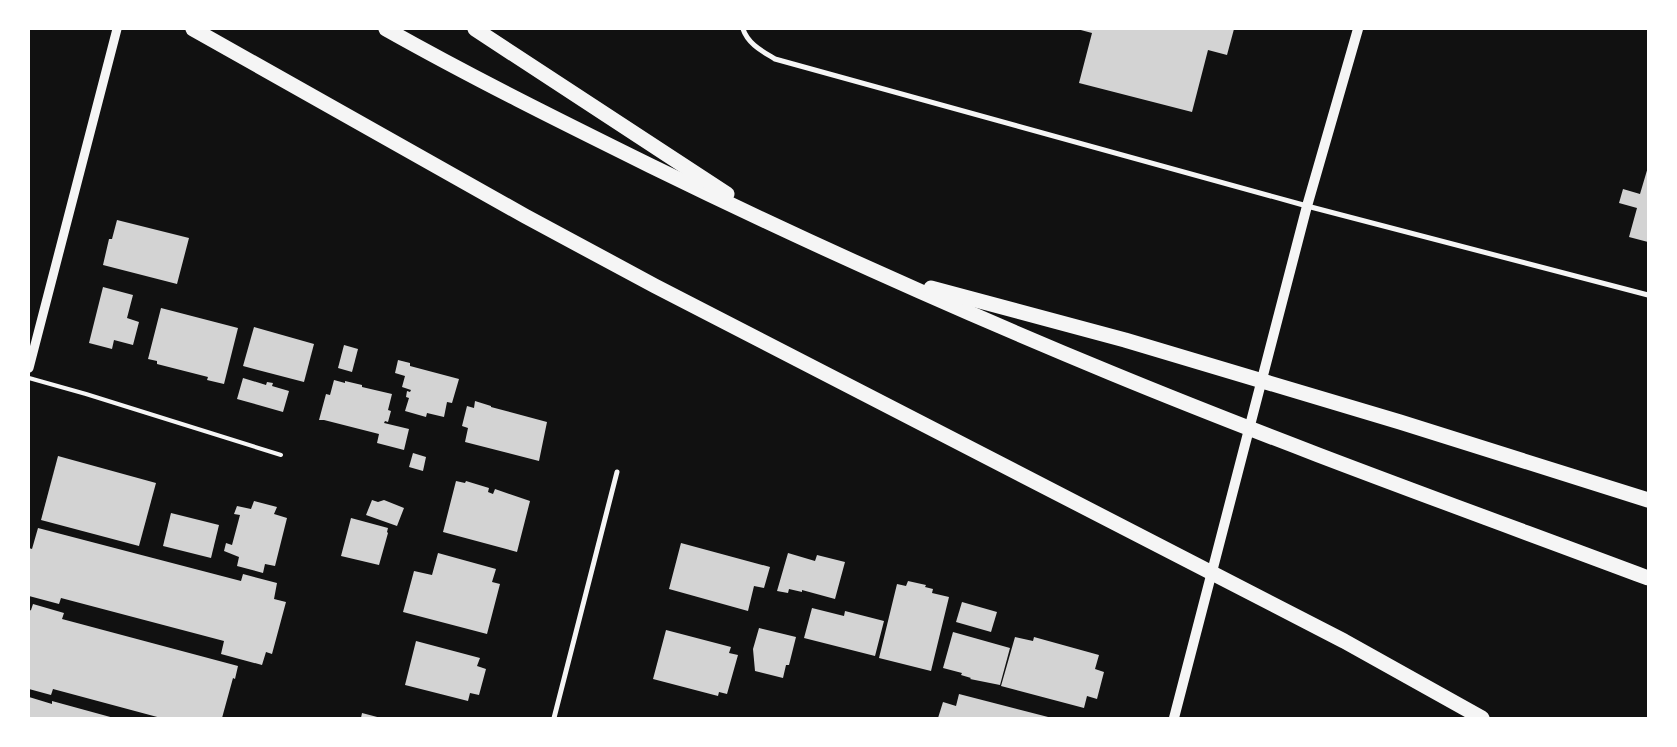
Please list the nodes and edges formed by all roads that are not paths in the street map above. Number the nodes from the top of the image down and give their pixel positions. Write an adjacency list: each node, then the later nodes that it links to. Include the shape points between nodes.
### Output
1 (116, 29): 11 (street)
2 (193, 29): 19 (highway, via 647,282 1344,641)
3 (386, 29): 8 (highway, via 555,119)
4 (475, 29): 8 (highway)
5 (743, 29): 7 (street, via 745,36 775,59)
6 (1358, 29): 7 (main road)
7 (1307, 206): 10 (street); 18 (main road)
8 (778, 228): 9 (highway)
9 (883, 275): 15 (highway, via 1125,340); 16 (highway, via 1115,374)
10 (1648, 295)
11 (29, 368)
12 (29, 378): 13 (lane)
13 (281, 454)
14 (617, 472): 17 (street)
15 (1648, 500)
16 (1648, 578)
17 (554, 718)
18 (1174, 718)
19 (1482, 718)

